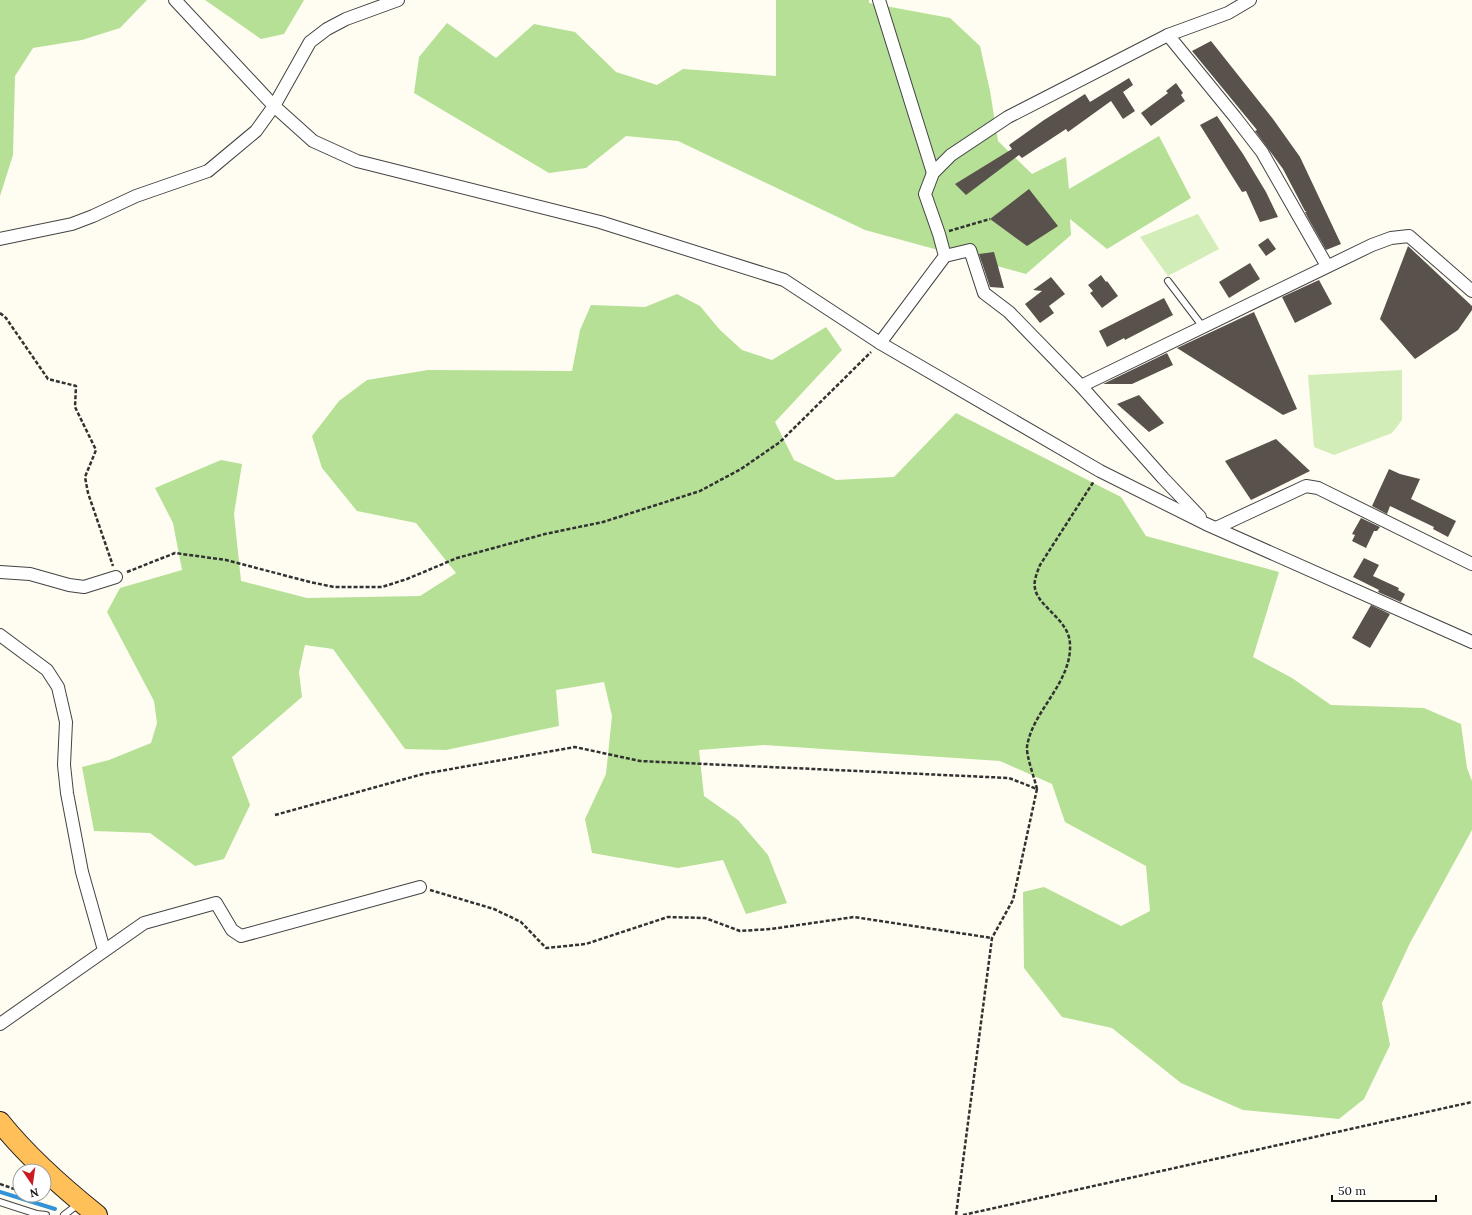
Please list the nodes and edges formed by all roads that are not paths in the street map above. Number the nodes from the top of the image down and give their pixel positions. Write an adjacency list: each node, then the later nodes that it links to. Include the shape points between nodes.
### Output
1 (174, 0): 6 (street)
2 (398, 0): 6 (street, via 327,29 310,42)
3 (879, 0): 7 (street)
4 (1250, 0): 5 (street, via 1228,13)
5 (1168, 35): 7 (street, via 1008,117 951,155); 10 (street, via 1262,152)
6 (274, 106): 8 (street, via 256,131 208,171 136,196 72,224); 14 (street, via 313,141 357,161 600,222 784,280)
7 (932, 173): 9 (street, via 926,194)
8 (0, 239)
9 (945, 256): 14 (street); 15 (street, via 970,250 984,293 1009,312)
10 (1327, 266): 12 (street, via 1391,238 1409,236); 13 (street)
11 (1168, 281): 13 (lane)
12 (1472, 291)
13 (1203, 326): 15 (street)
14 (880, 343): 16 (street, via 1100,471)
15 (1081, 386): 16 (street, via 1163,478)
16 (1211, 526): 17 (street, via 1306,486 1318,488); 21 (street)
17 (1472, 564)
18 (0, 572): 19 (street, via 30,574 84,587)
19 (116, 577)
20 (0, 635): 23 (street, via 47,670 58,687 66,722 64,765 67,793 82,872)
21 (1472, 642)
22 (420, 887): 23 (street, via 241,936 232,930 216,903 144,923)
23 (104, 950): 24 (street)
24 (0, 1024)
25 (0, 1122): 27 (highway, via 47,1173)
26 (0, 1202): 28 (lane)
27 (81, 1202): 29 (lane); 30 (highway)
28 (46, 1215)
29 (64, 1215)
30 (97, 1215)

